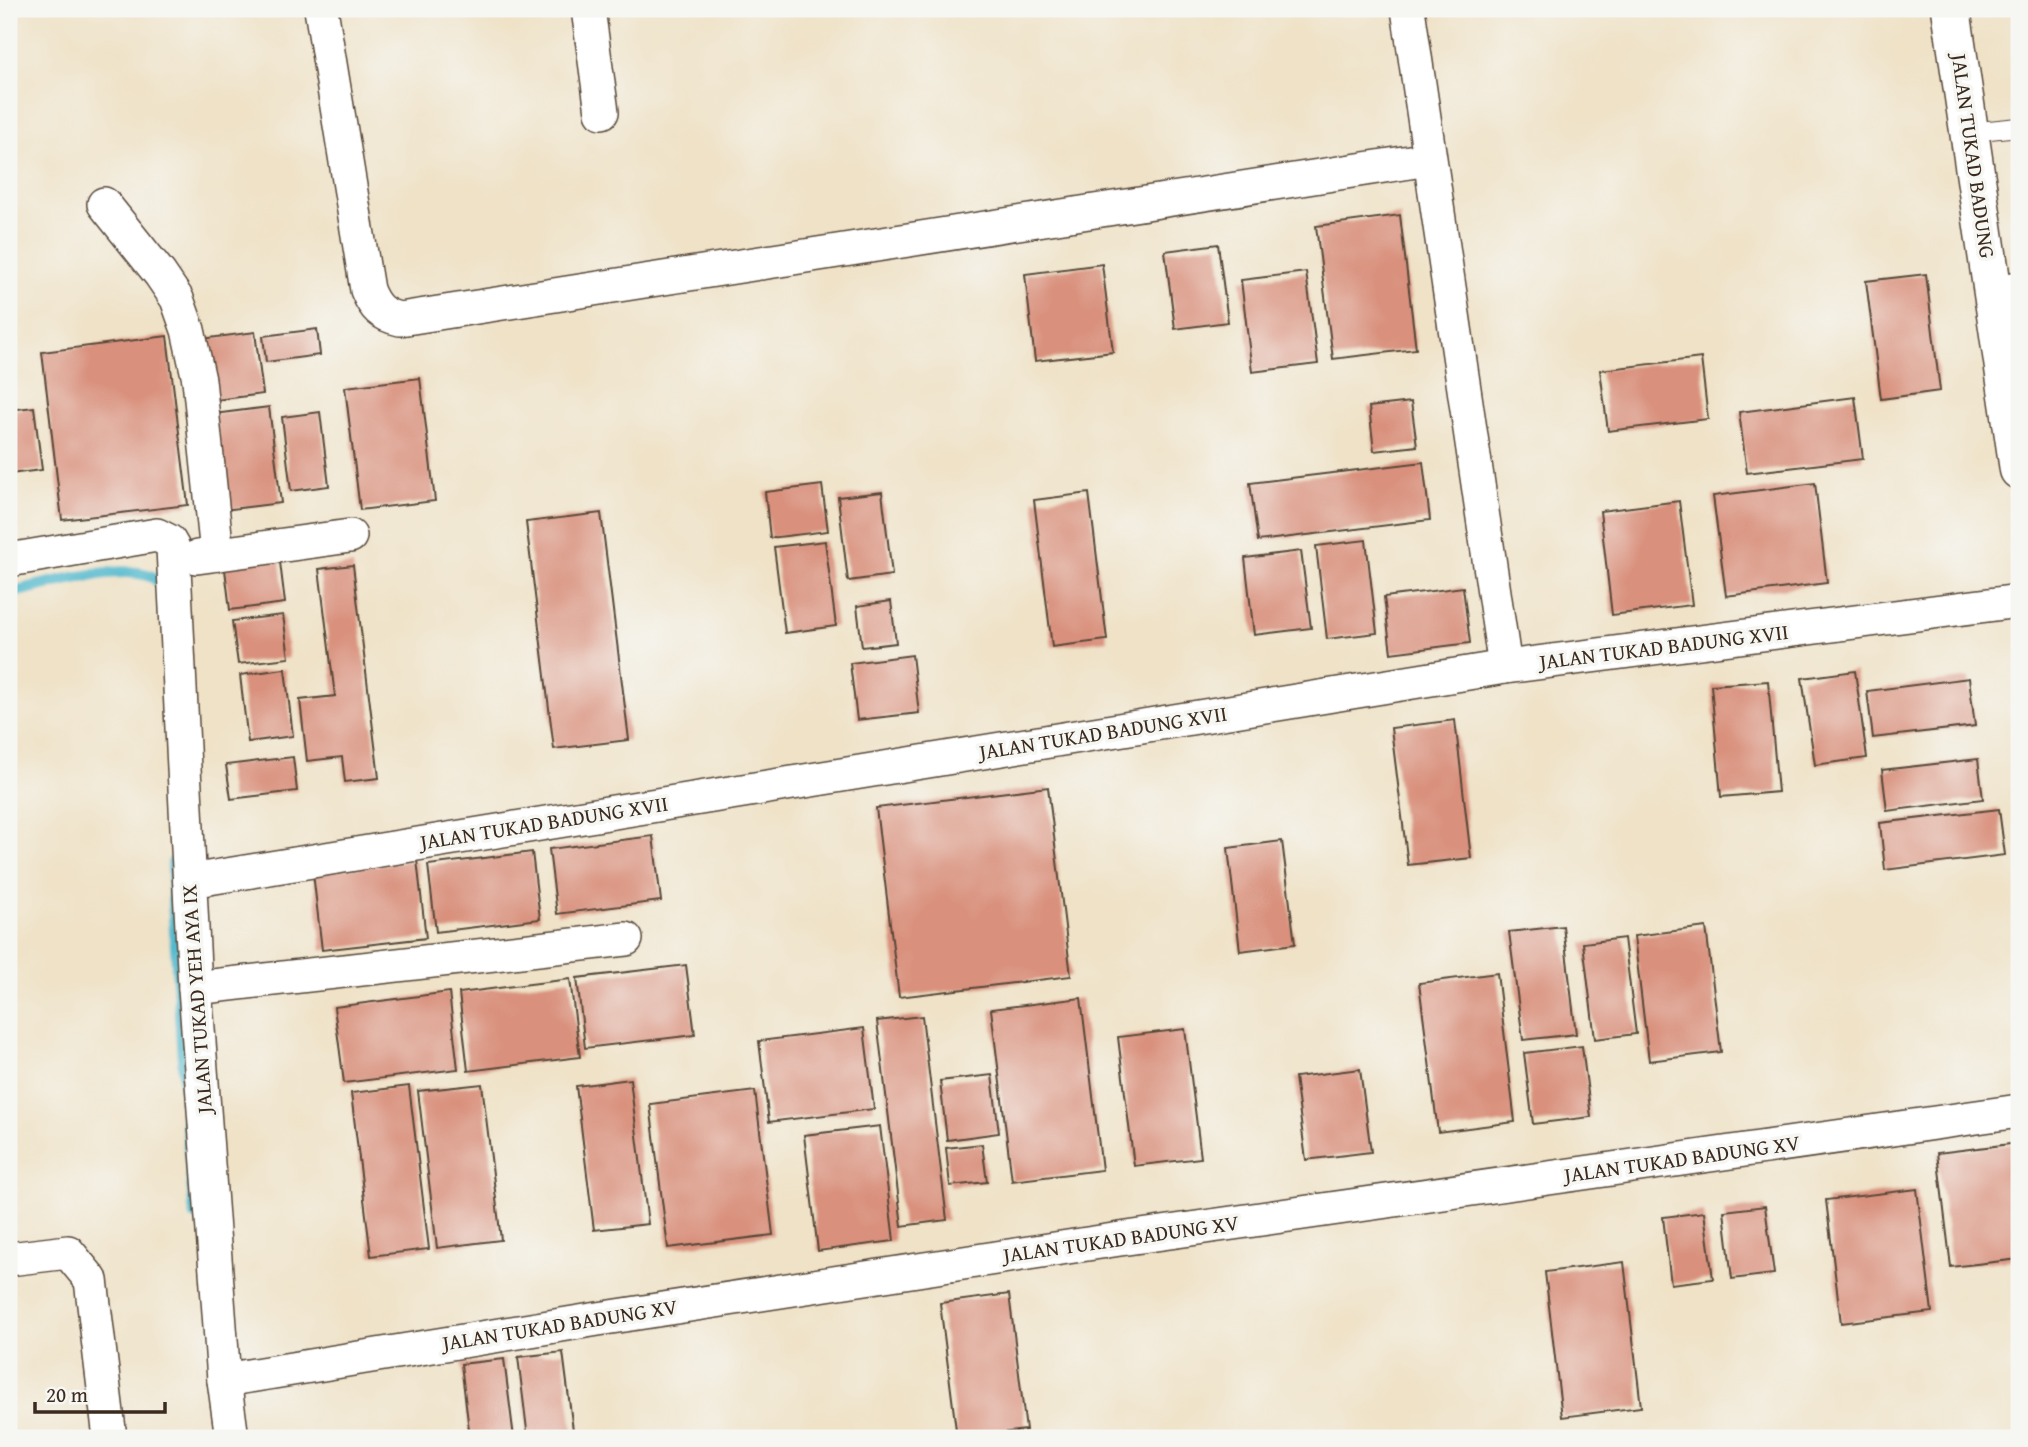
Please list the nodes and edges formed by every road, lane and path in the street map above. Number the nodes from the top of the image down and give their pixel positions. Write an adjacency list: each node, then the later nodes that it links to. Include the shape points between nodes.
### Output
1 (321, 9): 8 (street, via 367,290 382,314 400,319)
2 (588, 9): 5 (street)
3 (1408, 9): 8 (street)
4 (1951, 9): 7 (street, JALAN TUKAD BADUNG)
5 (603, 112)
6 (2019, 127): 7 (lane)
7 (1969, 132): 10 (street, JALAN TUKAD BADUNG)
8 (1429, 159): 17 (street)
9 (104, 204): 13 (street, via 177,299 188,330 199,380)
10 (2006, 290): 11 (street, JALAN TUKAD BADUNG)
11 (2019, 470)
12 (350, 536): 13 (street)
13 (217, 554): 15 (street)
14 (9, 560): 15 (street, via 157,535 169,541)
15 (174, 560): 18 (street, JALAN TUKAD YEH AYA IX)
16 (2019, 601): 17 (street, JALAN TUKAD BADUNG XVII)
17 (1505, 667): 18 (street, JALAN TUKAD BADUNG XVII)
18 (190, 881): 20 (street, JALAN TUKAD YEH AYA IX)
19 (626, 939): 20 (street)
20 (195, 988): 23 (street, JALAN TUKAD YEH AYA IX)
21 (2019, 1111): 23 (street, JALAN TUKAD BADUNG XV, via 1120,1239)
22 (9, 1259): 24 (street, via 68,1252 91,1280)
23 (224, 1381): 25 (street, JALAN TUKAD YEH AYA IX)
24 (110, 1438)
25 (232, 1438)

